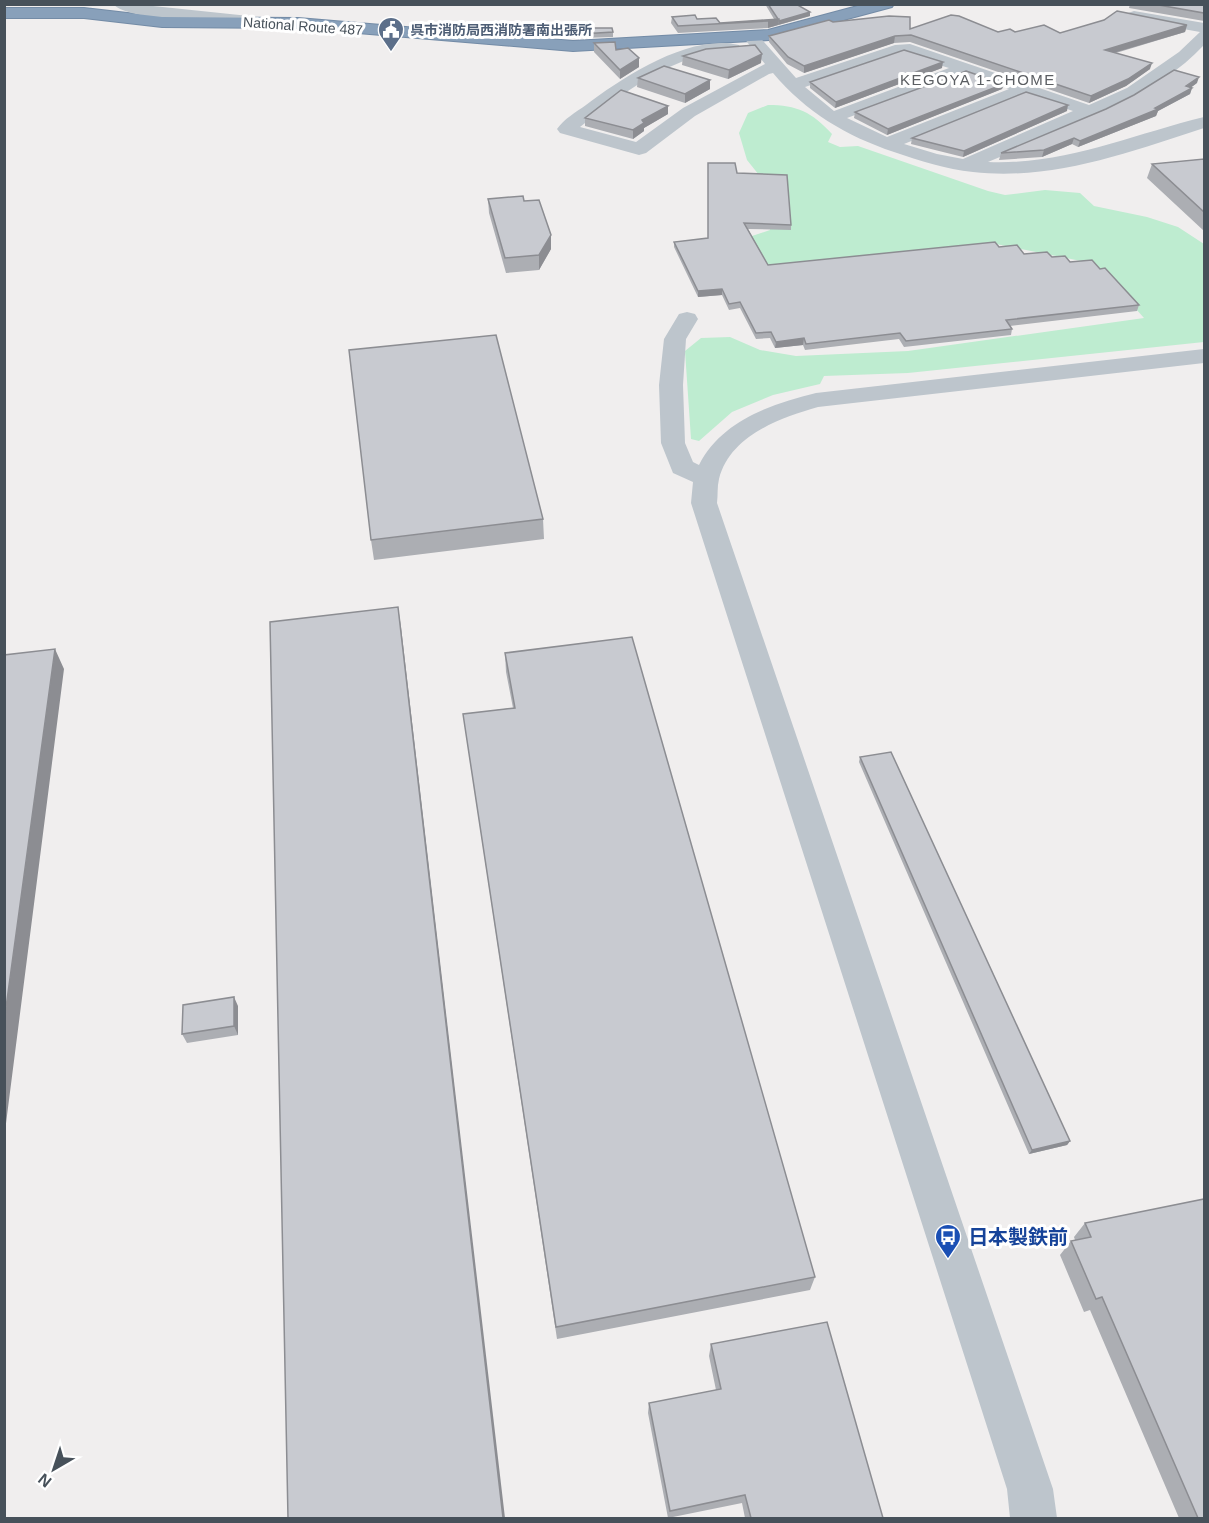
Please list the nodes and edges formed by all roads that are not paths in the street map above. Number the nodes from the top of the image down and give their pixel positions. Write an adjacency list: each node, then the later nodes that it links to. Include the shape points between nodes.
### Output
1 (120, 4): 6 (street, via 134,10)
2 (886, 4): 3 (highway, National Route 487)
3 (867, 8): 9 (highway, National Route 487)
4 (4, 14): 6 (highway, National Route 487, via 84,13 162,22)
5 (1124, 14): 7 (street)
6 (249, 21): 9 (highway, National Route 487, via 547,46)
7 (1204, 28)
8 (1204, 36): 10 (street)
9 (756, 42): 11 (street, via 699,52); 12 (street)
10 (1197, 53): 22 (street, via 1133,92)
11 (660, 66): 14 (street); 19 (street)
12 (779, 68): 16 (street); 17 (street, via 765,69)
13 (964, 68): 16 (street, via 901,48); 18 (street); 24 (street)
14 (681, 72)
15 (711, 82): 17 (street)
16 (794, 85): 24 (street)
17 (731, 88): 23 (street)
18 (1024, 88): 22 (street); 26 (street)
19 (619, 90): 20 (street); 23 (street, via 566,129 639,149)
20 (639, 96)
21 (669, 106): 23 (street)
22 (1090, 111): 27 (street, via 971,162)
23 (689, 112)
24 (833, 117): 26 (street)
25 (1204, 122): 27 (street, via 1094,156 1040,168)
26 (887, 144): 27 (street, via 921,157)
27 (969, 167)
28 (687, 319): 30 (street, via 675,339 671,385 673,442 682,466)
29 (1204, 356): 30 (street, via 816,400 783,408 744,429 717,455)
30 (706, 479): 31 (street, via 704,503 1030,1489)
31 (1034, 1518)

